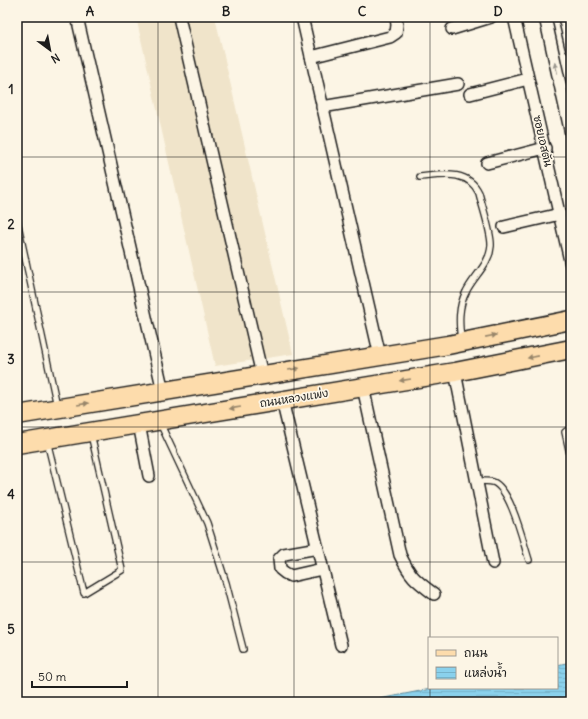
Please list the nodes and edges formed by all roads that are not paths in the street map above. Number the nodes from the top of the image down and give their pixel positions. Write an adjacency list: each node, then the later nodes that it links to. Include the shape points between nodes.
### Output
1 (77, 17): 31 (street)
2 (179, 17): 29 (street)
3 (302, 17): 11 (street)
4 (396, 17): 11 (street, via 396,33 390,37)
5 (492, 17): 9 (street)
6 (514, 17): 12 (street, ซอยเอสตัน)
7 (545, 17): 16 (street, one-way to 7)
8 (564, 17): 10 (street)
9 (452, 29)
10 (571, 47)
11 (311, 57): 15 (street)
12 (528, 79): 14 (street); 17 (street, ซอยเอสตัน)
13 (458, 84): 15 (street)
14 (470, 94)
15 (322, 107): 27 (street)
16 (571, 134)
17 (545, 148): 18 (street); 20 (street, ซอยเอสตัน)
18 (486, 163)
19 (420, 177): 25 (lane, via 450,174 471,181 479,192 490,237 488,258 466,291 460,307)
20 (560, 214): 22 (street); 23 (street, ซอยเอสตัน)
21 (17, 220): 33 (lane)
22 (504, 226)
23 (571, 265)
24 (571, 320): 25 (main road, one-way to 24)
25 (455, 343): 27 (main road); 28 (main road)
26 (571, 349): 28 (main road, ถนนหลวงแพ่ง, one-way to 28)
27 (380, 356): 29 (main road, one-way to 27)
28 (455, 372): 30 (main road, ถนนหลวงแพ่ง, one-way to 30); 43 (street)
29 (262, 375): 31 (main road)
30 (363, 387): 32 (main road, ถนนหลวงแพ่ง); 48 (street, via 400,555 416,581)
31 (163, 391): 33 (main road, one-way to 31)
32 (282, 400): 35 (main road, ถนนหลวงแพ่ง, one-way to 35); 44 (street)
33 (58, 408): 34 (main road)
34 (17, 415)
35 (158, 421): 36 (main road, ถนนหลวงแพ่ง); 50 (lane, via 207,523)
36 (139, 424): 38 (main road, ถนนหลวงแพ่ง); 42 (street)
37 (571, 428): 41 (lane, via 565,432)
38 (90, 432): 39 (main road, ถนนหลวงแพ่ง); 39 (lane, via 122,570 84,593)
39 (47, 439): 40 (main road, ถนนหลวงแพ่ง)
40 (17, 444)
41 (571, 459)
42 (149, 476)
43 (477, 481): 45 (lane, via 493,482 503,491); 46 (street)
44 (318, 548): 47 (street); 47 (street, via 284,554 279,558 280,569 291,576)
45 (528, 560)
46 (493, 563)
47 (322, 568): 49 (street)
48 (434, 594)
49 (341, 645)
50 (243, 649)

